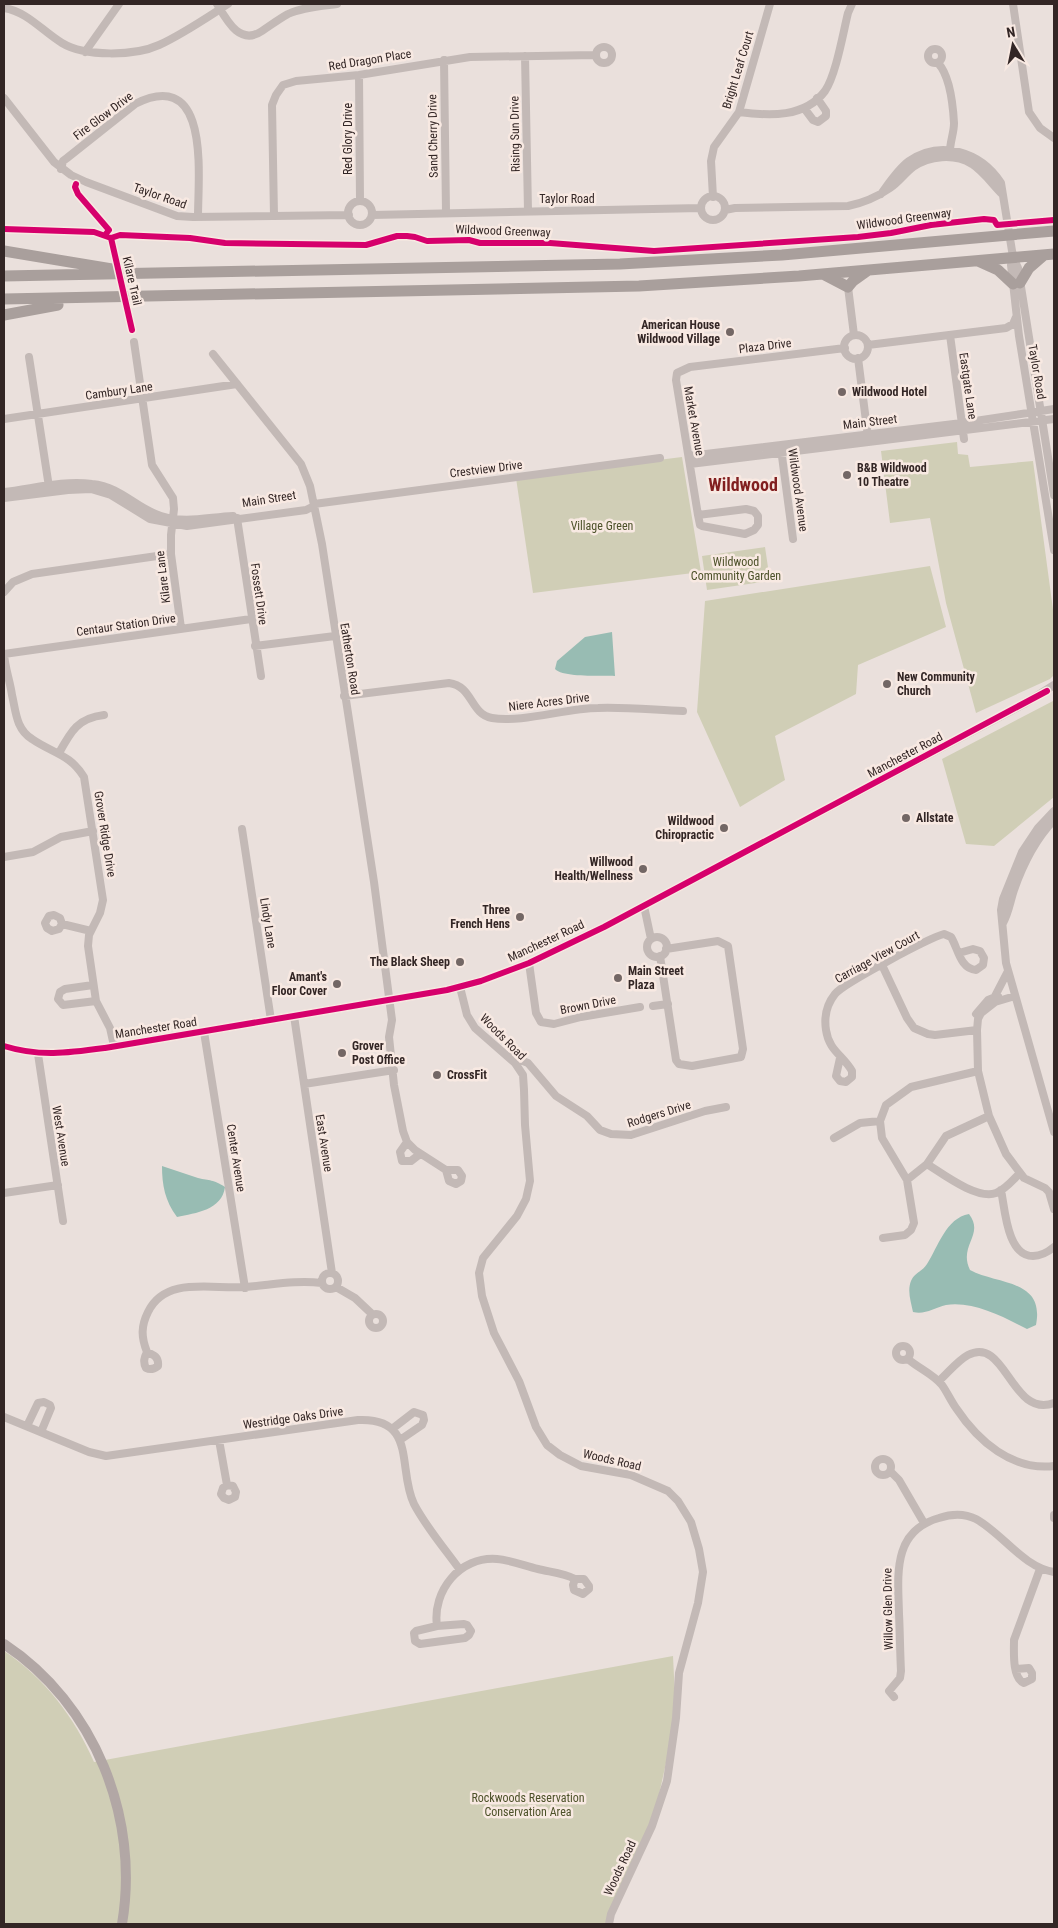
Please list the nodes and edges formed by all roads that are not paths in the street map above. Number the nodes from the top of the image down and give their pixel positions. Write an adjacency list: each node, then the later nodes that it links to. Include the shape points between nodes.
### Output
1 (119, 4): 9 (street)
2 (228, 4): 7 (street)
3 (337, 4): 7 (street, via 297,10 260,32 246,36 236,32)
4 (770, 4): 18 (street, Bright Leaf Court)
5 (852, 4): 16 (street, via 833,72 825,90)
6 (1013, 4): 19 (street, via 1029,112 1040,128)
7 (219, 6): 9 (street, via 159,45 105,54)
8 (4, 8): 9 (street, via 22,14 63,44)
9 (86, 52)
10 (596, 55): 11 (street, Red Dragon Place)
11 (525, 56): 12 (street, Red Dragon Place); 26 (street, Rising Sun Drive)
12 (444, 60): 14 (street, Red Dragon Place); 27 (street, Sand Cherry Drive)
13 (938, 63): 20 (street, via 943,69 954,124)
14 (358, 76): 23 (street, Red Glory Drive); 30 (street, Red Dragon Place, via 296,81 283,85 276,95 272,105)
15 (4, 98): 21 (street, Taylor Road, via 54,162)
16 (817, 98): 17 (street); 17 (street, via 826,111 823,120 813,120)
17 (804, 108): 18 (street, via 786,114)
18 (739, 112): 22 (street, Bright Leaf Court, via 714,147 711,161)
19 (1054, 138)
20 (950, 154): 25 (street, Taylor Road, via 920,163 891,188 859,204); 33 (street, Taylor Road, via 978,168 1003,194)
21 (62, 167): 31 (street, Taylor Road, via 86,182 177,216); 31 (street, Fire Glow Drive, via 63,161 135,104 162,96 176,99 185,106 197,133)
22 (713, 197): 24 (street, via 704,201); 25 (street, via 722,200)
23 (360, 201): 28 (street, via 369,205); 29 (street, via 351,206)
24 (701, 208): 25 (street, Taylor Road, via 704,216 713,220 720,218); 26 (street, Taylor Road)
25 (725, 210)
26 (528, 211): 27 (street, Taylor Road)
27 (446, 212): 28 (street, Taylor Road)
28 (372, 214): 29 (street, Taylor Road, via 369,221 360,225)
29 (349, 215): 30 (street, Taylor Road)
30 (274, 216): 31 (street, Taylor Road)
31 (198, 217)
32 (1054, 231): 33 (highway)
33 (1010, 235): 36 (street, Taylor Road); 39 (highway, via 782,255 620,264)
34 (4, 251): 39 (highway)
35 (1049, 254): 36 (highway); 42 (highway, via 1029,268)
36 (1014, 257): 37 (highway); 42 (street, Taylor Road, via 1018,265)
37 (977, 261): 38 (highway); 42 (highway, via 998,270)
38 (867, 270): 40 (highway); 43 (highway)
39 (146, 274): 41 (highway)
40 (823, 274): 43 (highway); 44 (highway, via 623,286)
41 (4, 276)
42 (1017, 284): 47 (street, Taylor Road); 62 (street, Taylor Road)
43 (848, 287): 49 (street)
44 (94, 298): 45 (highway); 46 (highway)
45 (4, 300)
46 (4, 315)
47 (1017, 315): 48 (street, via 1013,324); 51 (street, Taylor Road)
48 (1006, 328): 50 (street); 51 (street)
49 (854, 335): 53 (street, via 863,337); 54 (street, via 847,340)
50 (950, 335): 53 (street); 67 (street, Eastgate Lane)
51 (1019, 337): 62 (street, Taylor Road)
52 (134, 342): 60 (street, Kilare Lane)
53 (868, 345): 57 (street, via 867,352)
54 (845, 348): 57 (street, via 849,356); 58 (street, Plaza Drive)
55 (213, 354): 59 (street, Eatherton Road)
56 (30, 357): 63 (street)
57 (858, 358): 68 (street)
58 (689, 368): 73 (street, Market Avenue, via 680,371 676,377)
59 (238, 384): 60 (street, Cambury Lane); 78 (street, Eatherton Road, via 301,464)
60 (142, 399): 63 (street, Cambury Lane); 81 (street, Kilare Lane, via 152,465 172,498)
61 (1054, 409): 62 (street, Main Street)
62 (1037, 412): 66 (street, Taylor Road); 67 (street, Main Street)
63 (38, 414): 64 (street, Cambury Lane); 74 (street)
64 (4, 419)
65 (1054, 419): 66 (street, Main Street)
66 (1038, 421): 67 (street, Main Street); 76 (street, Taylor Road); 83 (street, Taylor Road)
67 (962, 426): 68 (street, Main Street); 69 (street, Eastgate Lane)
68 (868, 438): 70 (street, Main Street); 71 (street, Main Street)
69 (964, 439)
70 (780, 444): 71 (street, Wildwood Avenue); 73 (street, Main Street)
71 (782, 453): 73 (street, Main Street); 82 (street, Wildwood Avenue)
72 (660, 458): 78 (street, Crestview Drive)
73 (689, 460): 79 (street, Market Avenue)
74 (49, 487): 75 (street, Main Street); 81 (street, Main Street, via 82,483 104,486)
75 (4, 492)
76 (1054, 495)
77 (4, 498): 81 (street, Main Street, via 91,489 111,494 150,519)
78 (314, 505): 80 (street, Main Street); 88 (street, Eatherton Road)
79 (698, 515): 79 (street, via 700,525 745,534 758,525 758,516 746,509)
80 (237, 518): 81 (street, Main Street); 86 (street, Fossett Drive)
81 (172, 521): 84 (street, Kilare Lane)
82 (793, 539)
83 (1054, 550)
84 (171, 554): 85 (street, via 32,574 13,582); 87 (street, Kilare Lane)
85 (4, 592)
86 (251, 619): 87 (street, Centaur Station Drive); 89 (street, Fossett Drive)
87 (181, 628): 90 (street, Centaur Station Drive)
88 (335, 636): 89 (street); 93 (street, Eatherton Road)
89 (255, 646): 91 (street, Fossett Drive)
90 (4, 654): 96 (street, Grover Ridge Drive, via 19,724 27,736)
91 (261, 676)
92 (1052, 689): 102 (street, Manchester Road)
93 (344, 696): 94 (street, Niere Acres Drive, via 449,683 458,684 479,712 490,718 598,708); 117 (street, Eatherton Road)
94 (682, 711)
95 (104, 715): 96 (street, via 76,726)
96 (59, 753): 100 (street, Grover Ridge Drive, via 71,760 84,777)
97 (1054, 811): 103 (street, via 1038,828 1019,858 1003,898)
98 (1054, 820): 103 (street, via 1023,866)
99 (242, 829): 123 (street, Lindy Lane)
100 (93, 831): 101 (street, via 61,837 33,852); 105 (street, Grover Ridge Drive, via 103,900)
101 (4, 857)
102 (644, 906): 106 (street); 110 (street, Manchester Road)
103 (1003, 923): 112 (street)
104 (62, 924): 105 (street)
105 (91, 932): 113 (street, Grover Ridge Drive, via 88,946)
106 (651, 939): 107 (street, via 662,939); 109 (street, via 647,944 648,950 651,955)
107 (666, 949): 109 (street); 119 (street, via 718,941 728,946 743,1049 741,1057 692,1066 679,1064)
108 (959, 953): 111 (street, Carriage View Court, via 951,937 944,934)
109 (660, 956): 119 (street)
110 (529, 963): 114 (street, Manchester Road); 121 (street, Brown Drive, via 536,1013 541,1022 554,1024)
111 (882, 966): 125 (street, via 914,1028 928,1034); 130 (street, Carriage View Court, via 839,990 827,1007 828,1039)
112 (1008, 971): 115 (street); 116 (street)
113 (93, 985): 118 (street, Grover Ridge Drive); 118 (street, via 62,990 58,999 63,1005)
114 (460, 987): 117 (street, Manchester Road); 129 (street, Woods Road, via 467,1015 475,1028)
115 (1014, 994): 116 (street); 125 (street, via 987,1008 978,1019); 137 (street)
116 (994, 998): 125 (street, via 977,1013)
117 (390, 1000): 122 (street, Manchester Road); 131 (street, Eatherton Road, via 392,1020 389,1037)
118 (96, 1001): 127 (street, Grover Ridge Drive, via 110,1028)
119 (668, 1004): 120 (street)
120 (653, 1006)
121 (640, 1007)
122 (294, 1016): 123 (street, Manchester Road); 133 (street, East Avenue)
123 (271, 1020): 124 (street, Manchester Road)
124 (204, 1032): 127 (street, Manchester Road); 155 (street, Center Avenue)
125 (975, 1032): 132 (street)
126 (4, 1046): 128 (street, Manchester Road)
127 (114, 1046): 128 (street, Manchester Road)
128 (38, 1054): 145 (street, West Avenue)
129 (508, 1055): 134 (street, Rodgers Drive, via 528,1063 556,1096 597,1124 600,1130 611,1134 631,1135); 180 (street, Woods Road, via 523,1075 530,1181 526,1199 517,1216 483,1258 478,1273 487,1315 547,1445 581,1466 631,1475 668,1491 691,1522 703,1572 679,1673 667,1781 652,1826)
130 (840, 1058)
131 (394, 1070): 133 (street); 139 (street, Eatherton Road, via 394,1085)
132 (978, 1071): 135 (street); 136 (street, via 910,1086 889,1102)
133 (304, 1084): 152 (street, East Avenue)
134 (726, 1107)
135 (989, 1116): 141 (street, via 946,1136); 143 (street, via 1006,1154)
136 (880, 1121): 138 (street, via 860,1123); 144 (street, via 882,1138)
137 (1054, 1132)
138 (834, 1138)
139 (407, 1142): 140 (street); 140 (street, Eatherton Road, via 400,1152 402,1160 411,1161)
140 (420, 1154): 142 (street)
141 (927, 1164): 144 (street); 146 (street, via 977,1192 995,1194)
142 (446, 1170)
143 (1020, 1173): 146 (street); 148 (street, via 1049,1192)
144 (908, 1180): 150 (street, via 913,1227 905,1235)
145 (58, 1185): 147 (street); 149 (street, West Avenue)
146 (1001, 1190): 151 (street, via 1016,1249 1032,1256)
147 (4, 1193)
148 (1054, 1210)
149 (63, 1221)
150 (884, 1238)
151 (1054, 1247)
152 (332, 1273): 153 (street, via 324,1275); 154 (street, East Avenue, via 339,1280)
153 (322, 1283): 154 (street, via 327,1289); 155 (street, via 294,1281)
154 (336, 1287): 156 (street, via 355,1298)
155 (246, 1288): 157 (street, via 184,1287 161,1296 150,1307 143,1322)
156 (372, 1314)
157 (147, 1352)
158 (908, 1359): 159 (street)
159 (939, 1381): 160 (street, via 968,1355 983,1352 994,1358 1027,1399 1038,1404); 167 (street, via 956,1409 998,1452 1030,1466)
160 (1054, 1403)
161 (4, 1418): 162 (street, Westridge Oaks Drive)
162 (27, 1426): 164 (street, Westridge Oaks Drive); 164 (street, via 38,1403 45,1402 51,1408)
163 (392, 1429): 165 (street, Westridge Oaks Drive, via 377,1421 364,1420); 166 (street); 166 (street, via 414,1412 423,1415 422,1425)
164 (41, 1432): 165 (street, Westridge Oaks Drive, via 106,1456)
165 (220, 1440): 169 (street)
166 (400, 1440): 172 (street, via 413,1503)
167 (1054, 1466)
168 (890, 1471): 170 (street, via 899,1480)
169 (228, 1485)
170 (924, 1523): 171 (street, via 944,1516 966,1515 993,1530); 178 (street, Willow Glen Drive, via 909,1538 899,1561 901,1671 900,1678 889,1691)
171 (1040, 1569): 173 (street); 177 (street, via 1015,1636)
172 (460, 1570): 174 (street, via 481,1560 498,1559); 175 (street, via 443,1588 437,1609)
173 (1054, 1572)
174 (575, 1579)
175 (437, 1626): 175 (street, via 416,1631 415,1641 420,1644 465,1638 471,1631 464,1624)
176 (4, 1644): 179 (main road, via 42,1674 65,1700 102,1762 126,1847 127,1878)
177 (1016, 1669): 177 (street, via 1026,1667 1032,1673 1032,1679 1022,1682)
178 (894, 1697)
179 (122, 1924)
180 (609, 1924)

